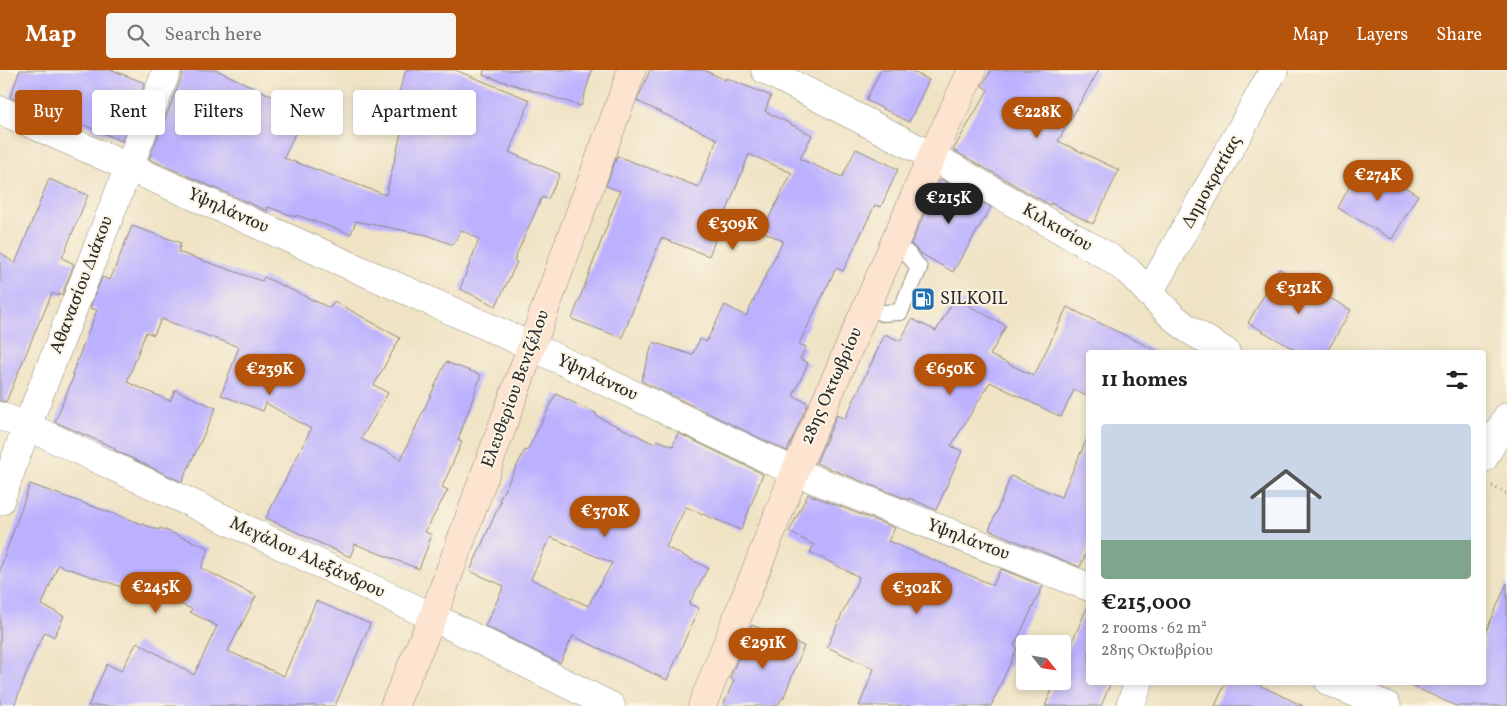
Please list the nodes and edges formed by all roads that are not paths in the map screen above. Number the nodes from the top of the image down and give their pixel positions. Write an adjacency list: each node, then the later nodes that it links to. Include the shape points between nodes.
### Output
1 (167, 70): 8 (street, Αθανασίου Διάκου)
2 (632, 70): 12 (main road, Ελευθερίου Βενιζέλου)
3 (765, 70): 7 (street, Κιλκισίου)
4 (972, 70): 7 (main road, 28ης Οκτωβρίου)
5 (1274, 70): 10 (street, Δημοκρατίας)
6 (0, 110): 8 (street, Υψηλάντου)
7 (932, 156): 10 (street, Κιλκισίου, via 1106,256 1128,271); 18 (main road, 28ης Οκτωβρίου)
8 (128, 166): 12 (street, Υψηλάντου); 16 (street, Αθανασίου Διάκου)
9 (908, 253): 11 (lane, via 919,268 900,312)
10 (1149, 293): 13 (street, Κιλκισίου, via 1188,329)
11 (882, 314)
12 (531, 346): 18 (street, Υψηλάντου); 21 (main road, Ελευθερίου Βενιζέλου)
13 (1223, 350)
14 (0, 416): 16 (street, Μεγάλου Αλεξάνδρου)
15 (1507, 417): 17 (street)
16 (27, 426): 19 (street, Αθανασίου Διάκου); 21 (street, Μεγάλου Αλεξάνδρου)
17 (1486, 454)
18 (795, 472): 20 (street, Υψηλάντου); 26 (main road, 28ης Οκτωβρίου)
19 (0, 500)
20 (1086, 586)
21 (433, 617): 24 (main road, Ελευθερίου Βενιζέλου); 25 (street, Μεγάλου Αλεξάνδρου)
22 (1138, 685): 27 (street)
23 (1336, 685): 28 (street)
24 (394, 706)
25 (611, 706)
26 (702, 706)
27 (1130, 706)
28 (1388, 706)

